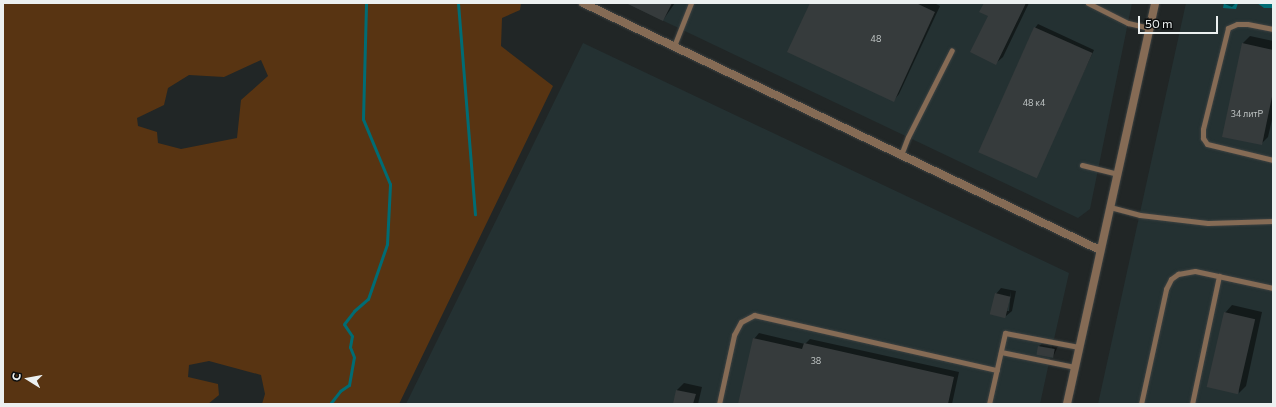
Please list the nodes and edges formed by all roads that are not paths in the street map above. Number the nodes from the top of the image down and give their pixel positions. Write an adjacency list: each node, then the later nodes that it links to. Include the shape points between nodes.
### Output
1 (583, 3): 7 (street)
2 (691, 3): 7 (lane)
3 (1088, 3): 5 (lane, via 1128,23)
4 (1155, 3): 5 (street)
5 (1149, 28): 12 (street)
6 (1273, 29): 10 (lane, via 1247,24 1237,24 1228,28 1203,138 1207,144)
7 (674, 46): 9 (street)
8 (952, 50): 9 (lane)
9 (901, 155): 15 (street)
10 (1273, 160)
11 (1082, 165): 12 (lane)
12 (1117, 174): 13 (street)
13 (1110, 207): 14 (lane, via 1140,215 1208,223); 15 (street)
14 (1273, 221)
15 (1100, 250): 18 (street)
16 (1219, 276): 17 (lane); 25 (lane, via 1186,271 1171,279 1166,289); 26 (lane)
17 (1273, 288)
18 (1079, 346): 19 (lane, via 1005,333); 20 (street)
19 (1001, 352): 20 (lane); 21 (lane)
20 (1075, 367): 24 (street)
21 (997, 370): 22 (lane, via 754,315 741,322 734,335); 23 (lane)
22 (719, 404)
23 (989, 404)
24 (1067, 404)
25 (1141, 404)
26 (1192, 404)

